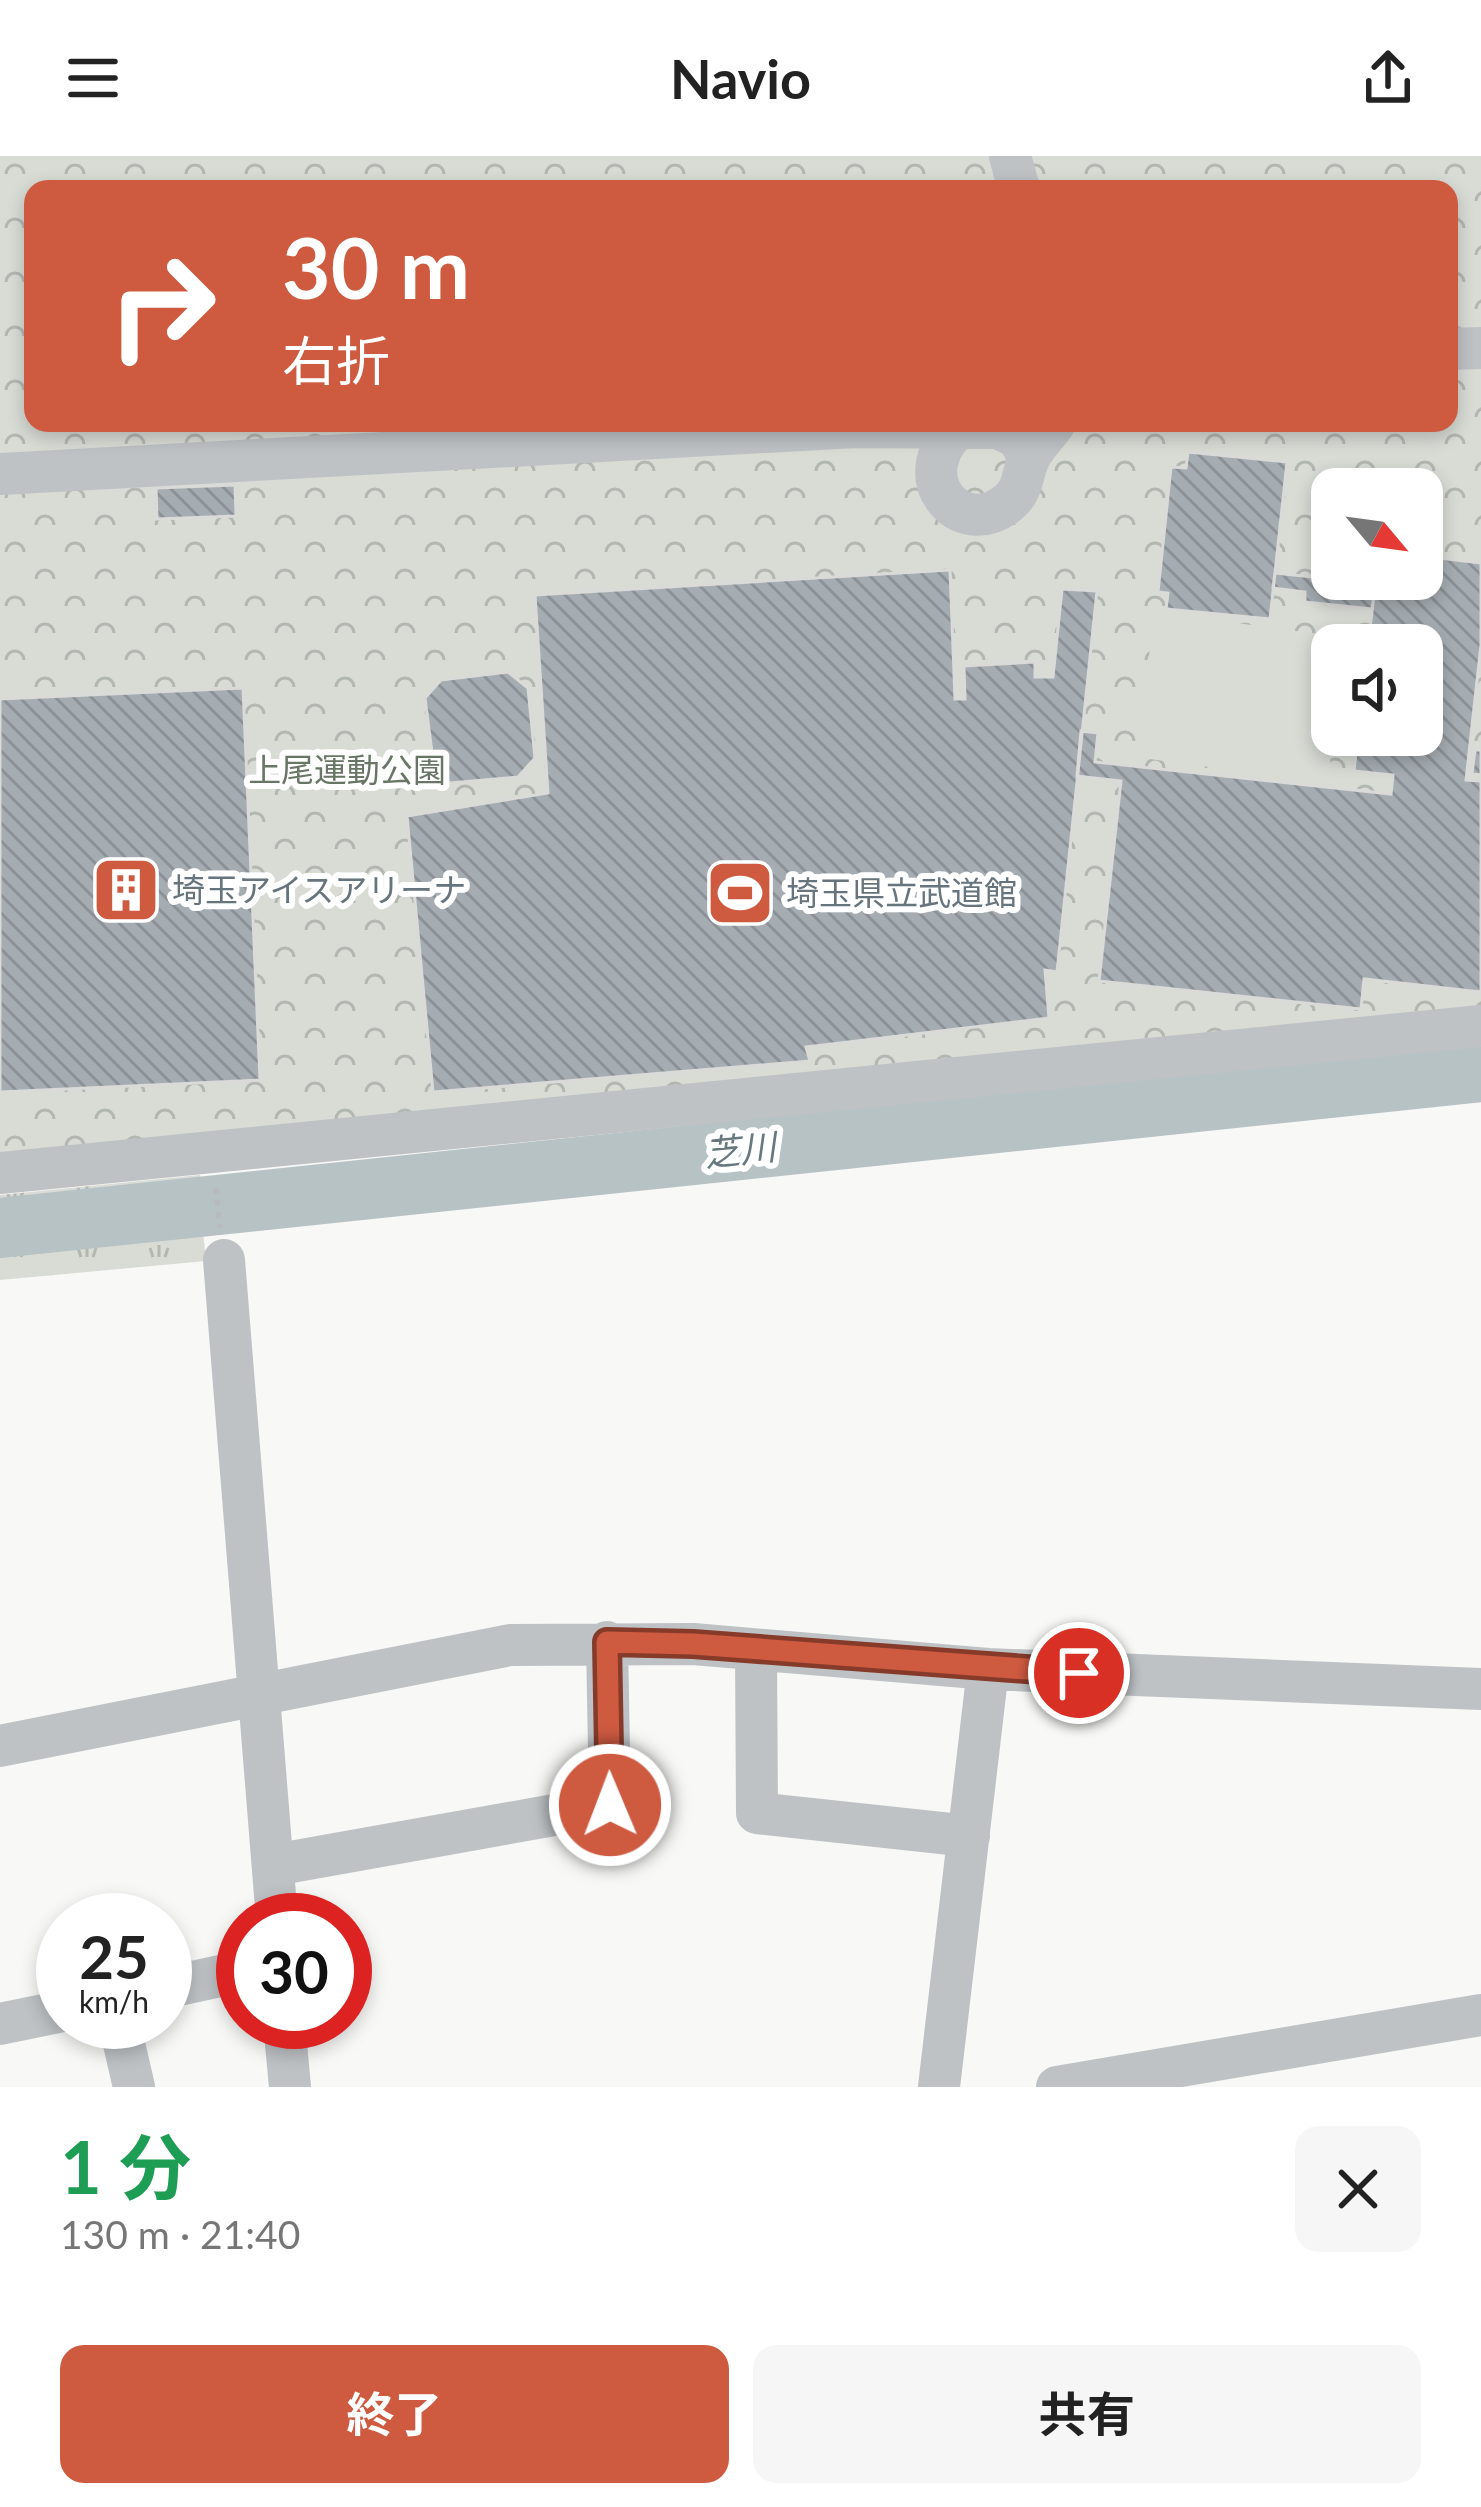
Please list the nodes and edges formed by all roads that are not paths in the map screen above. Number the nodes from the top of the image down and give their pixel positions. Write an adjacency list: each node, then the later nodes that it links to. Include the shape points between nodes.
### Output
1 (765, 432): 6 (street)
2 (954, 432): 5 (street, via 934,477 952,508 965,513 994,512 1012,500)
3 (1006, 432): 5 (street)
4 (1048, 432): 5 (street)
5 (1029, 457)
6 (0, 474)
7 (1481, 1026): 8 (street)
8 (0, 1173)
9 (224, 1260): 14 (street)
10 (607, 1642): 11 (street); 14 (street, via 510,1645); 17 (street, via 610,1805)
11 (756, 1649): 12 (street); 16 (street, via 757,1813)
12 (988, 1669): 13 (street); 16 (street)
13 (1481, 1689)
14 (259, 1694): 15 (street); 17 (street)
15 (0, 1746)
16 (969, 1836): 27 (street)
17 (274, 1865): 18 (street)
18 (276, 1893)
19 (1481, 2014): 24 (street)
20 (36, 2017): 21 (street)
21 (0, 2024)
22 (125, 2049): 25 (street)
23 (286, 2049): 26 (street)
24 (1255, 2070): 28 (street)
25 (134, 2087)
26 (290, 2087)
27 (939, 2087)
28 (1057, 2087)

